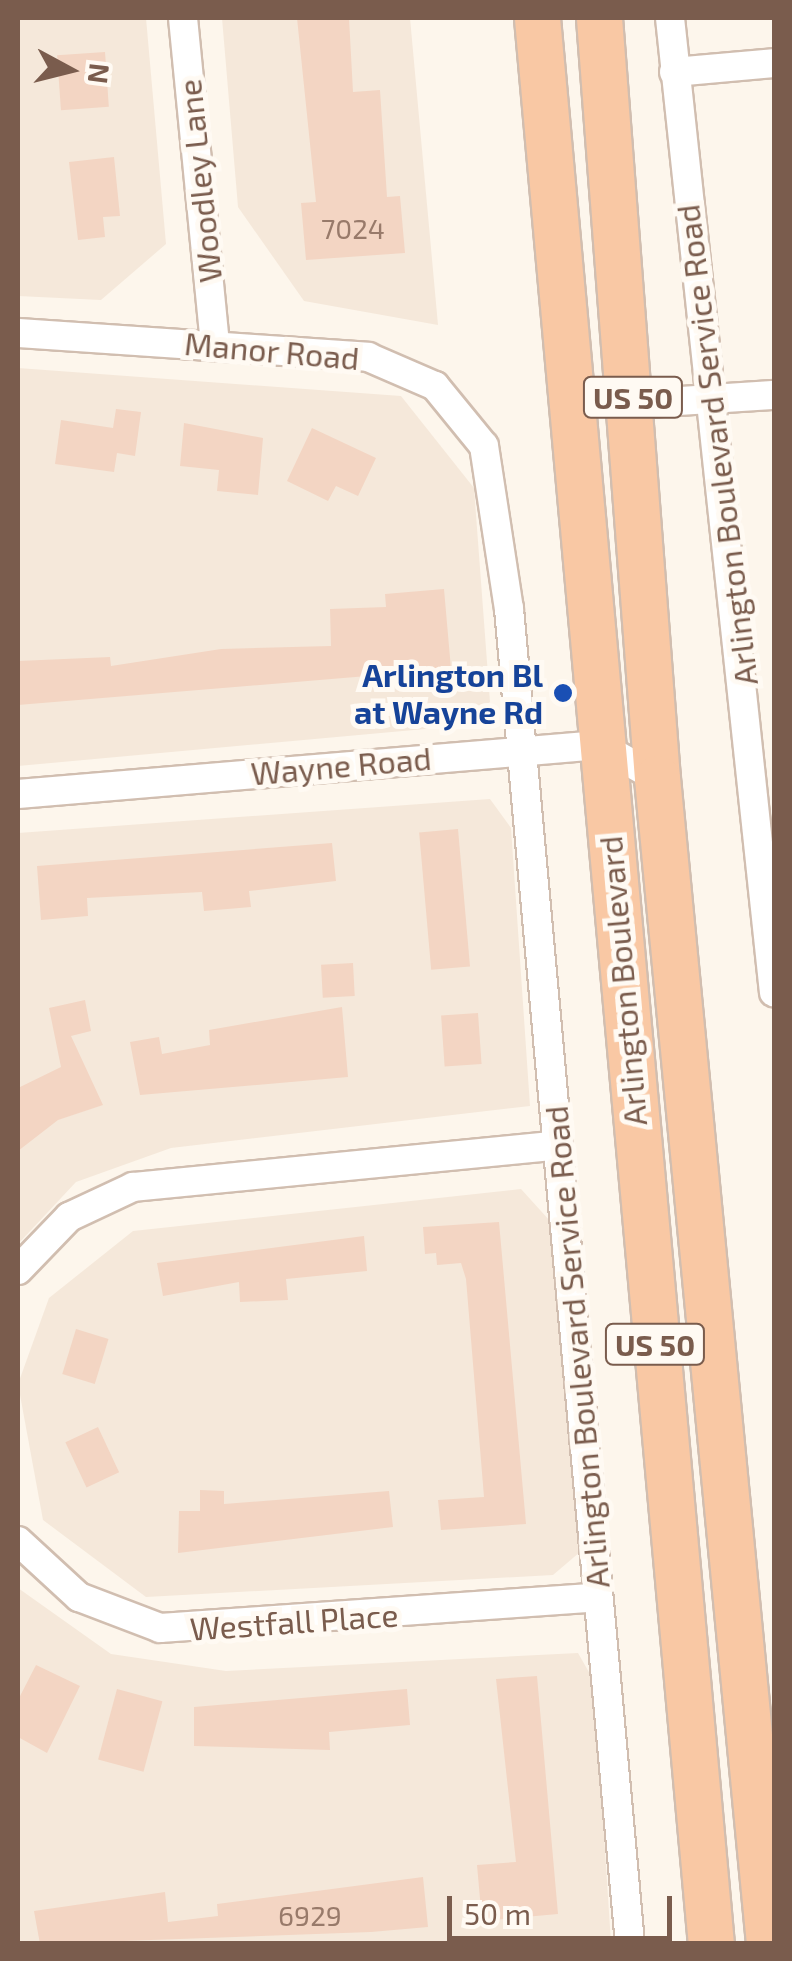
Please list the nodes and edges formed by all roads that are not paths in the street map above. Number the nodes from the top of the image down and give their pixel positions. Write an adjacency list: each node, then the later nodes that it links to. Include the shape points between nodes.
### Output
1 (183, 18): 9 (street, Woodley Lane)
2 (537, 18): 7 (highway, Arlington Boulevard / US 50)
3 (599, 18): 12 (highway, Arlington Boulevard / US 50)
4 (670, 18): 6 (street, Arlington Boulevard Service Road)
5 (774, 63): 6 (street)
6 (674, 72): 11 (street, Arlington Boulevard Service Road)
7 (566, 315): 12 (highway, via 600,389); 13 (highway, Arlington Boulevard / US 50)
8 (18, 333): 9 (street, Manor Road)
9 (215, 344): 14 (street, Manor Road, via 403,368 472,425 497,498)
10 (774, 395): 11 (street)
11 (708, 402): 12 (street); 17 (street, Arlington Boulevard Service Road)
12 (634, 404): 15 (highway, Arlington Boulevard / US 50)
13 (599, 745): 14 (street, Wayne Road); 15 (street); 23 (highway, Arlington Boulevard / US 50)
14 (522, 751): 16 (street, Wayne Road); 18 (street, Arlington Boulevard Service Road)
15 (657, 778): 24 (highway, Arlington Boulevard / US 50)
16 (18, 794)
17 (774, 992)
18 (558, 1146): 19 (street, via 133,1188 69,1217); 21 (street, Arlington Boulevard Service Road)
19 (18, 1270)
20 (18, 1541): 21 (street, Westfall Place, via 78,1597 160,1628)
21 (598, 1597): 22 (street, Arlington Boulevard Service Road)
22 (630, 1944)
23 (712, 1944)
24 (769, 1944)

